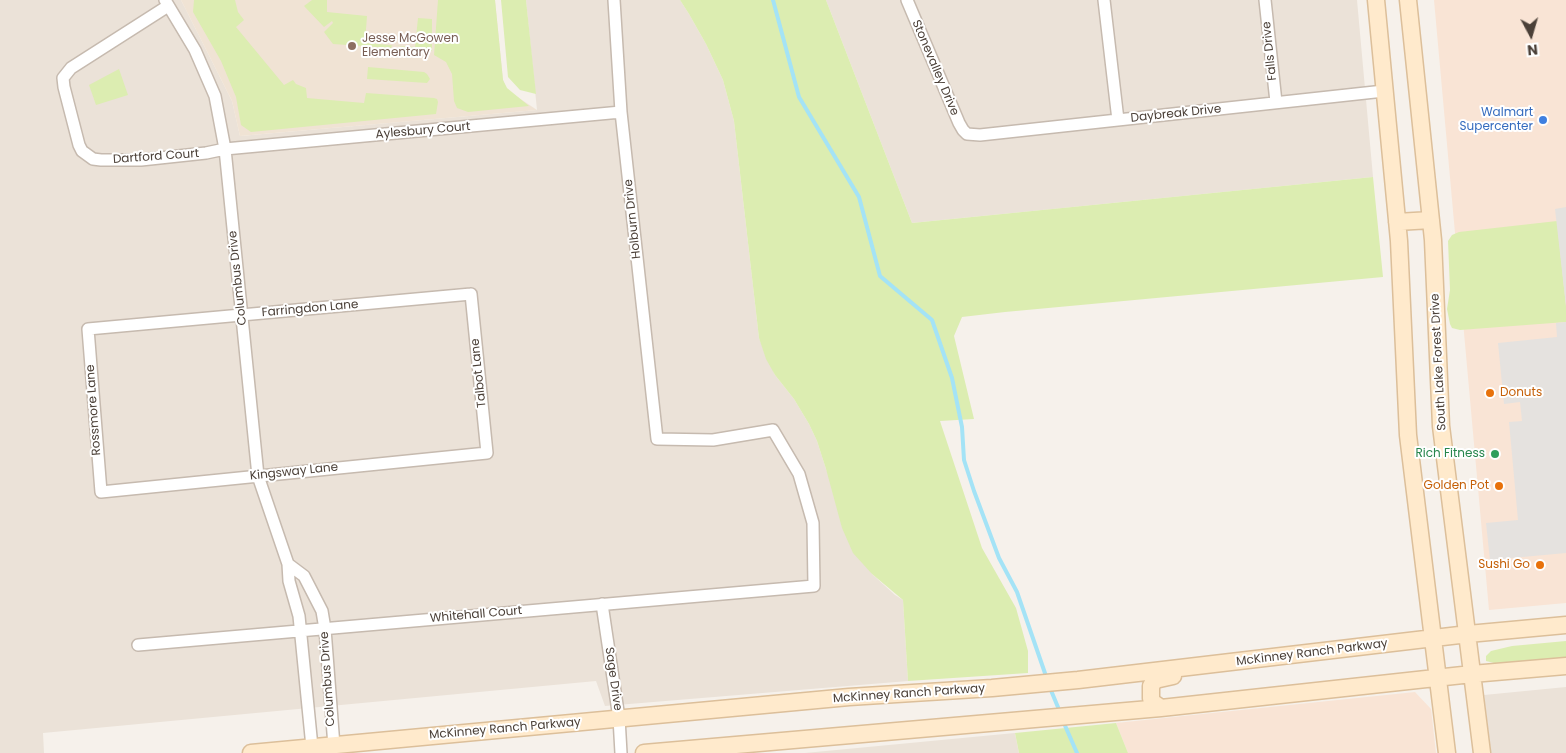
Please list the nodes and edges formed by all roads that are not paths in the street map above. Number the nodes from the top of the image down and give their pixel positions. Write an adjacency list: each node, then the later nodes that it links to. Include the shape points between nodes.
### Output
1 (614, 0): 10 (street, Holburn Drive)
2 (907, 0): 12 (street, Stonevalley Drive, via 959,124)
3 (1104, 0): 11 (street)
4 (1265, 0): 9 (street, Falls Drive)
5 (1376, 0): 8 (main road)
6 (1408, 0): 14 (main road, South Lake Forest Drive)
7 (167, 3): 13 (street, Columbus Drive, via 196,50 215,96); 13 (street, Dartford Court, via 71,68 63,78 79,145 87,155 101,160 141,160)
8 (1384, 91): 9 (street, Daybreak Drive); 15 (main road)
9 (1276, 102): 11 (street, Daybreak Drive)
10 (621, 112): 13 (street, Aylesbury Court); 23 (street, Holburn Drive, via 657,439 714,440 773,430 799,474 813,523)
11 (1118, 120): 12 (street, Daybreak Drive)
12 (968, 134)
13 (225, 149): 17 (street, Columbus Drive)
14 (1431, 220): 15 (main road); 28 (main road, South Lake Forest Drive, via 1441,426)
15 (1397, 222): 29 (main road, via 1408,435)
16 (471, 294): 17 (street, Farringdon Lane); 19 (street, Talbot Lane)
17 (242, 315): 18 (street, Farringdon Lane); 20 (street, Columbus Drive)
18 (88, 329): 21 (street, Rossmore Lane)
19 (487, 453): 20 (street, Kingsway Lane)
20 (258, 476): 21 (street, Kingsway Lane); 22 (street, Columbus Drive)
21 (101, 492)
22 (288, 564): 26 (street, Columbus Drive, via 304,576 322,611); 27 (street, Columbus Drive)
23 (814, 586): 24 (street, Whitehall Court)
24 (602, 604): 26 (street, Whitehall Court); 36 (street, Sage Drive)
25 (1566, 625): 28 (main road, McKinney Ranch Parkway)
26 (325, 629): 27 (street, Whitehall Court); 37 (street, Columbus Drive)
27 (302, 631): 30 (street, Whitehall Court); 38 (street, Columbus Drive)
28 (1468, 634): 29 (main road, McKinney Ranch Parkway); 33 (main road, South Lake Forest Drive)
29 (1433, 639): 31 (main road, McKinney Ranch Parkway); 34 (main road)
30 (138, 645)
31 (1211, 666): 35 (main road, via 1155,680 1151,686 1151,698); 36 (main road, McKinney Ranch Parkway, via 1014,686)
32 (1566, 666): 33 (main road)
33 (1472, 674): 34 (main road); 43 (main road, South Lake Forest Drive)
34 (1438, 678): 35 (main road); 42 (main road)
35 (1160, 708): 41 (main road)
36 (618, 718): 37 (main road, McKinney Ranch Parkway); 40 (street, Sage Drive)
37 (334, 746): 38 (main road, McKinney Ranch Parkway)
38 (312, 747): 39 (main road, McKinney Ranch Parkway)
39 (251, 753)
40 (621, 753)
41 (644, 753)
42 (1447, 753)
43 (1482, 753)

